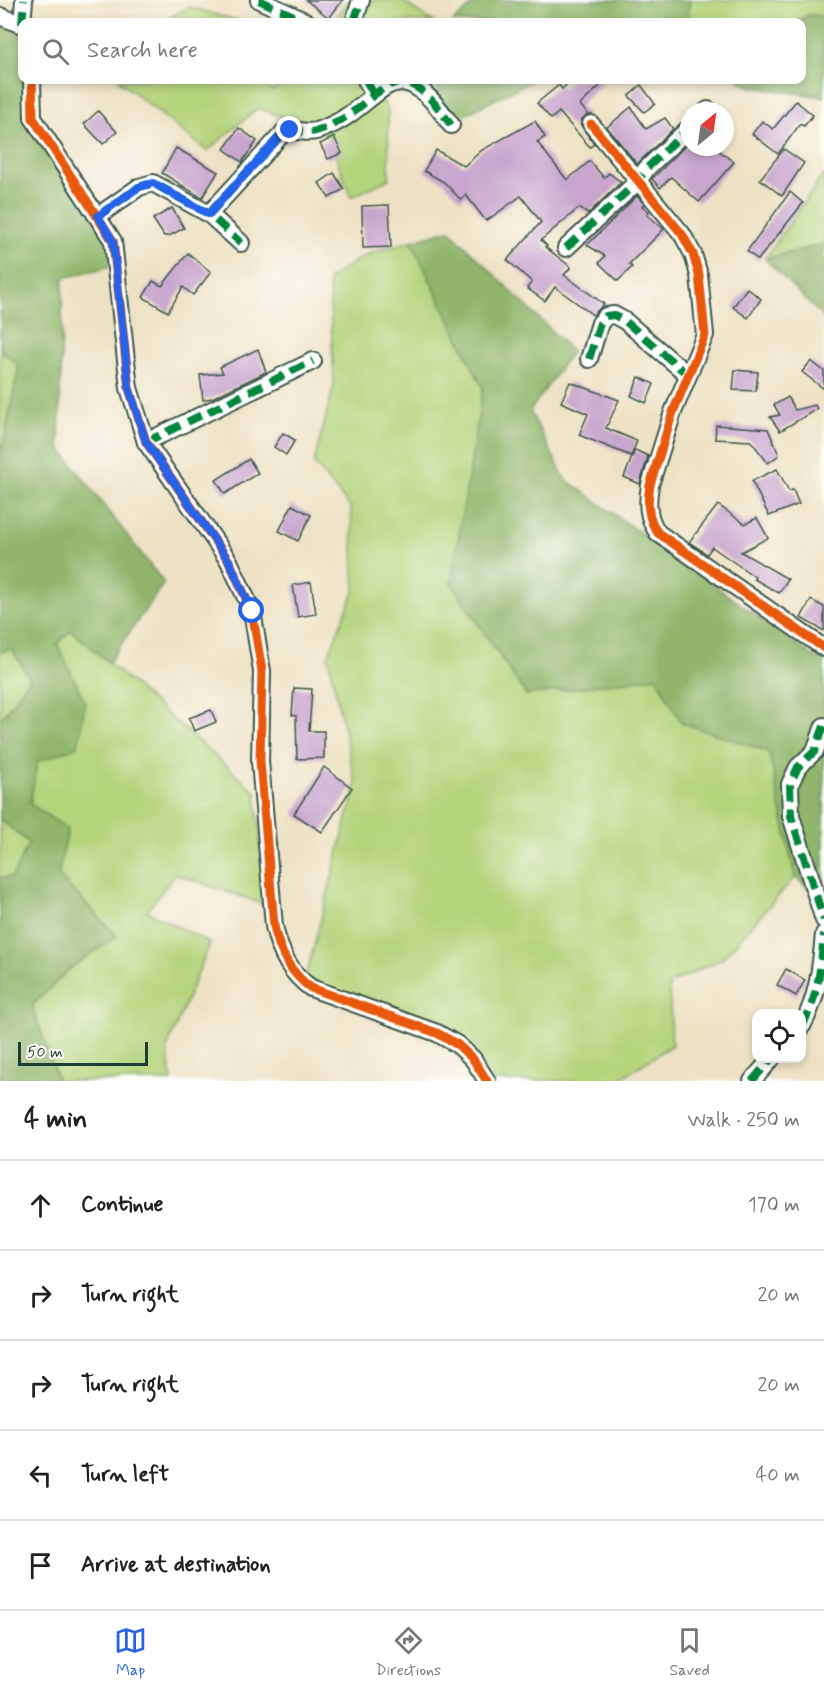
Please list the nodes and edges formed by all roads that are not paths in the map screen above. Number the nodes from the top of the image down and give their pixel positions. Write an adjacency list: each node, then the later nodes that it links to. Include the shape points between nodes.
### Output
1 (24, 0): 5 (street)
2 (259, 0): 6 (street)
3 (361, 0): 7 (street)
4 (0, 16): 8 (street)
5 (23, 18)
6 (298, 18)
7 (355, 18)
8 (18, 23)
9 (32, 84): 17 (street, via 33,118)
10 (414, 84): 13 (street, via 439,107)
11 (370, 87): 16 (street, via 352,112 315,131 284,132)
12 (591, 124): 15 (street)
13 (451, 125)
14 (680, 137): 15 (street, via 647,168)
15 (638, 182): 19 (street); 22 (street, via 682,234 699,275 705,335)
16 (209, 214): 17 (street, via 153,183 139,187); 18 (street)
17 (98, 216): 23 (street, via 113,241 129,388)
18 (241, 243)
19 (566, 248)
20 (589, 359): 22 (street, via 600,323 606,316 614,315)
21 (313, 361): 23 (street)
22 (688, 375): 24 (street, via 650,485 650,522 658,533)
23 (146, 442): 30 (street, via 229,561 252,611 262,671 260,761 278,947 301,981 311,988 458,1044)
24 (824, 648)
25 (824, 726): 26 (street, via 815,750 798,767 789,798 791,816)
26 (824, 920)
27 (824, 934): 28 (street, via 820,978)
28 (806, 1018)
29 (768, 1063): 31 (street)
30 (487, 1081)
31 (752, 1081)

